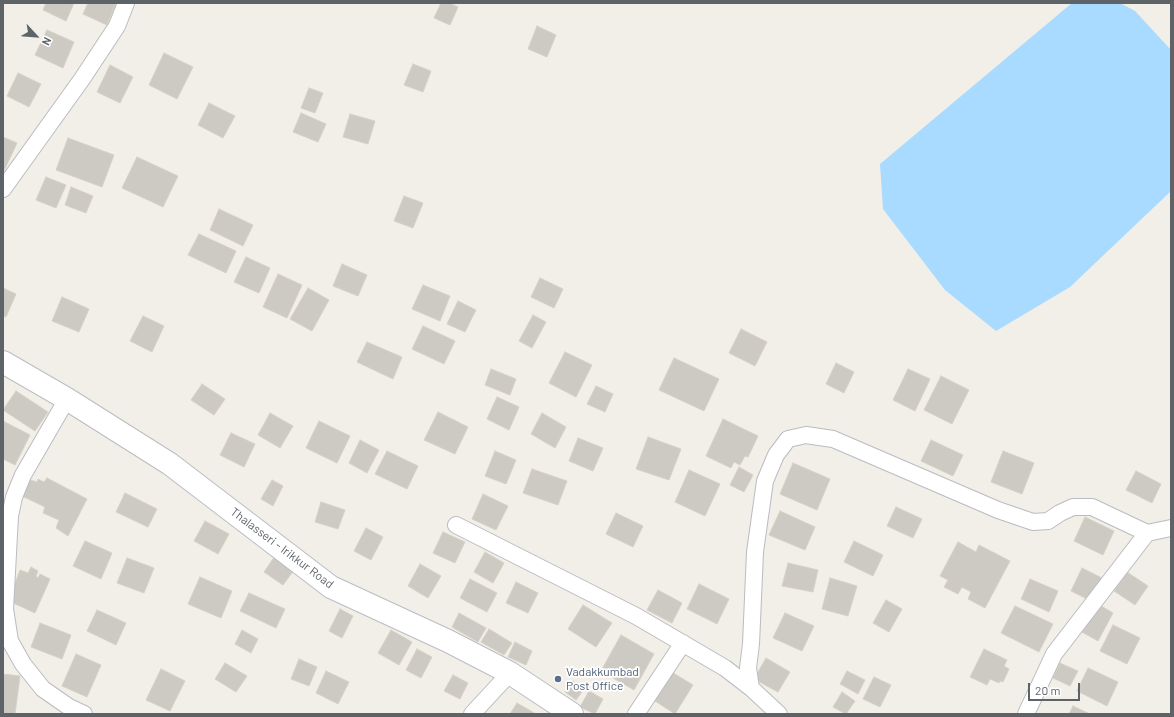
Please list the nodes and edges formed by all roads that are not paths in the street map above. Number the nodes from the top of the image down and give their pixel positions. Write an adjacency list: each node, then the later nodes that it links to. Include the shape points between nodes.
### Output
1 (126, 3): 2 (street, via 117,26 86,73)
2 (3, 189)
3 (3, 362): 4 (main road, Thalasseri - Irikkur Road)
4 (68, 399): 8 (street, via 23,475 14,497); 10 (main road, Thalasseri - Irikkur Road, via 170,464 331,587)
5 (456, 526): 9 (street, via 636,616)
6 (1171, 528): 7 (street)
7 (1147, 533): 11 (street, via 1092,507 1073,507 1048,521 1033,522 998,510 833,439 806,435 788,439 776,456 765,481 755,552 752,644 748,668); 17 (street, via 1054,654)
8 (5, 572): 12 (street, via 5,609 10,641 23,664 43,689)
9 (684, 643): 11 (street, via 725,668); 15 (street)
10 (510, 673): 13 (street); 14 (main road, Thalasseri - Irikkur Road)
11 (751, 688): 16 (street)
12 (84, 714)
13 (472, 714)
14 (572, 714)
15 (636, 714)
16 (779, 714)
17 (1026, 714)

